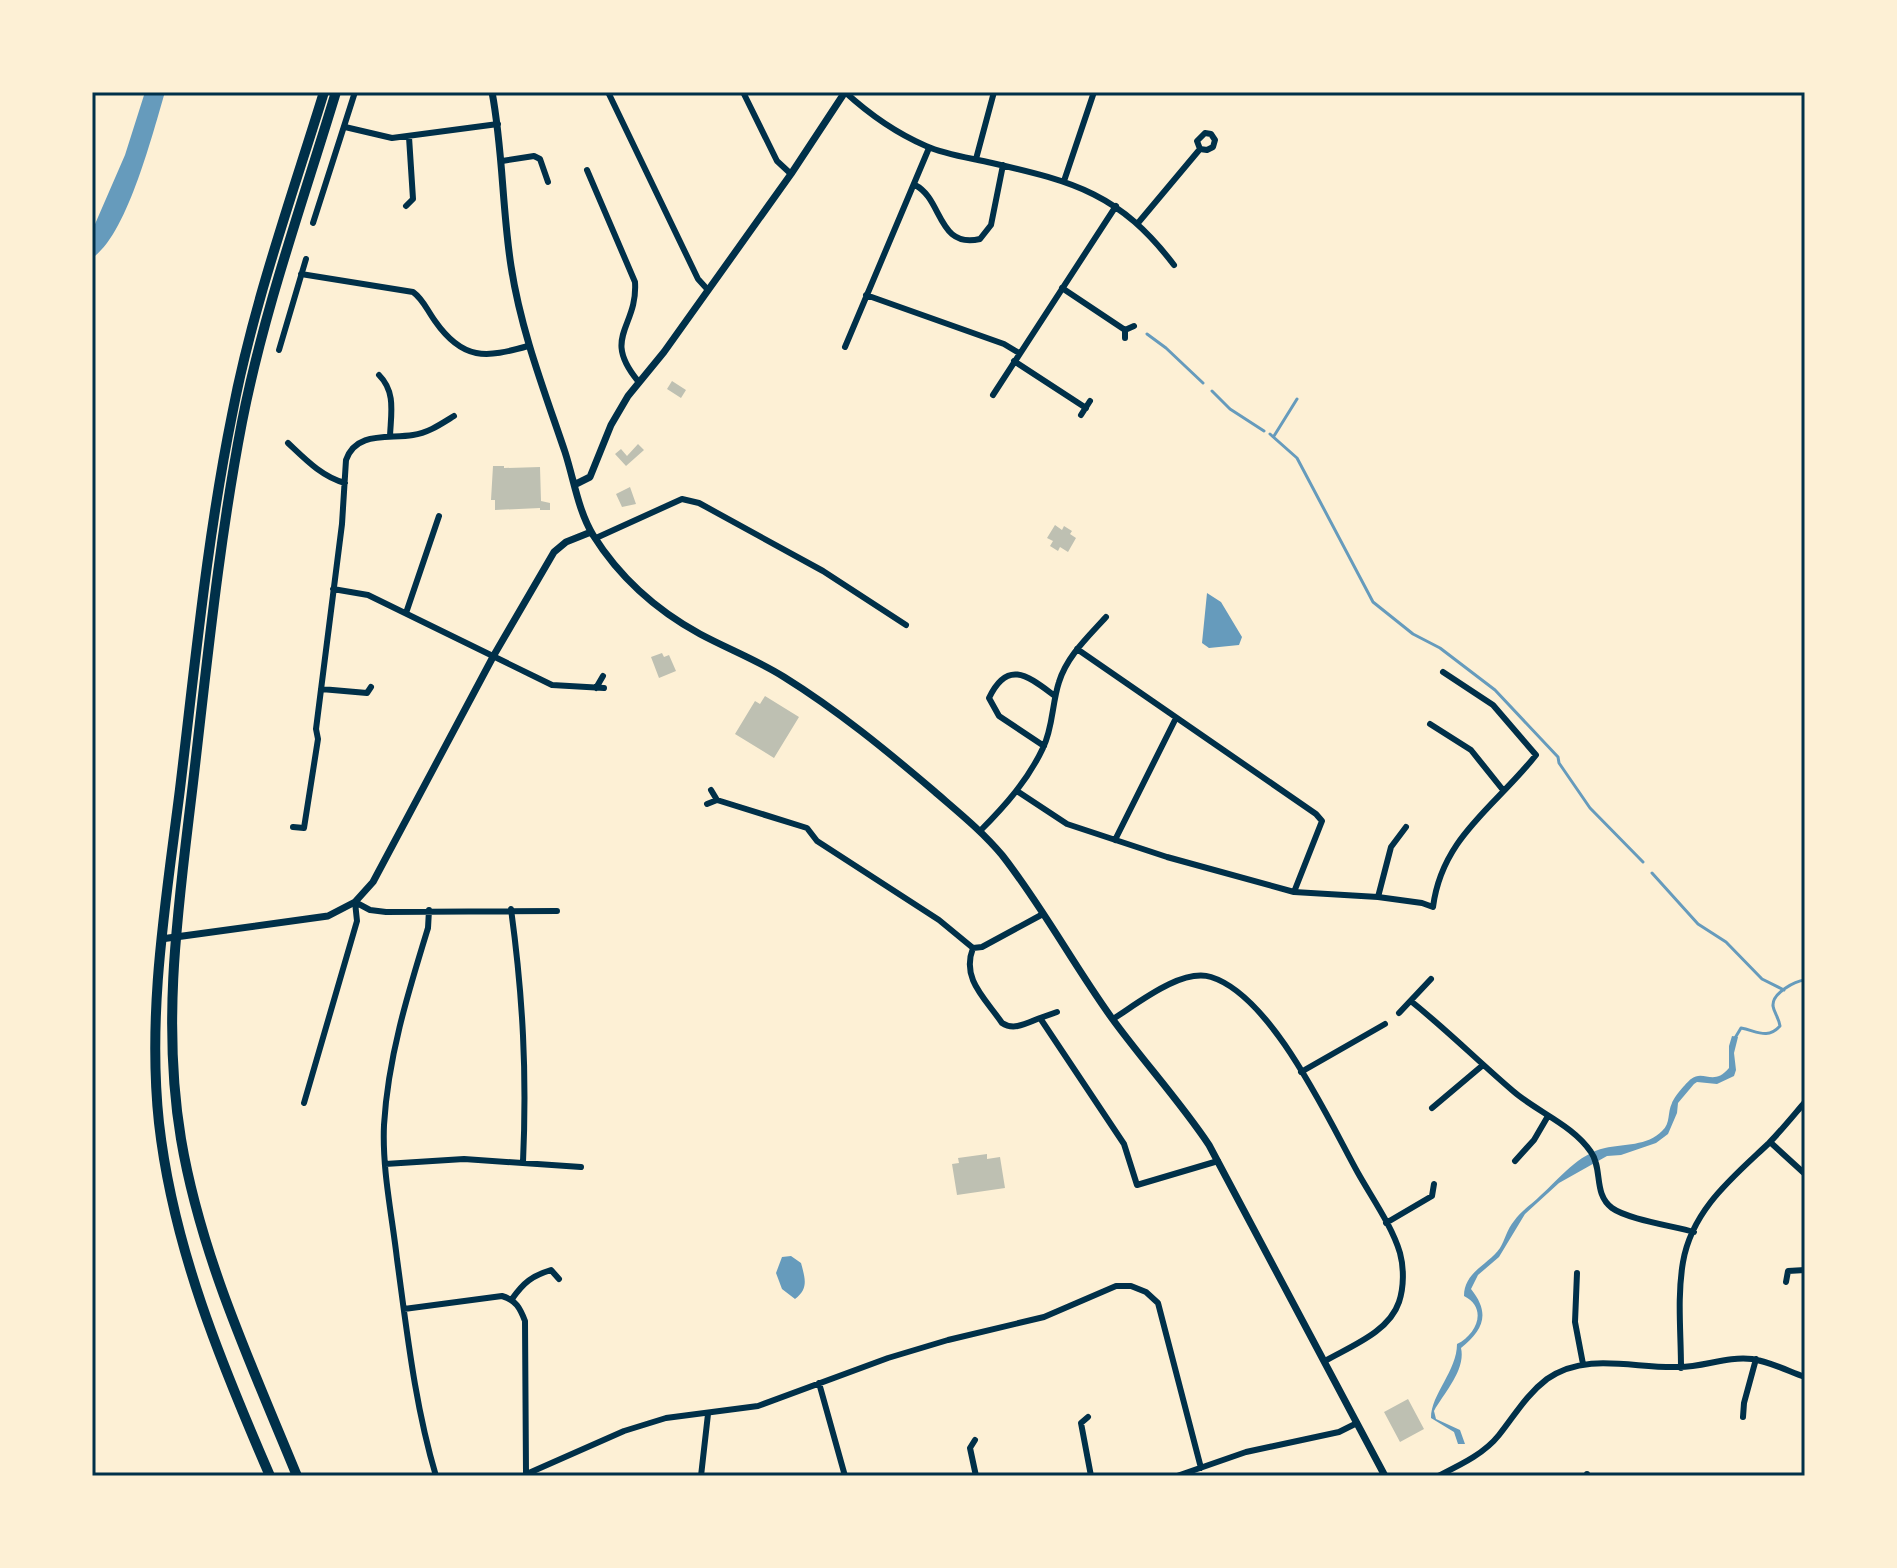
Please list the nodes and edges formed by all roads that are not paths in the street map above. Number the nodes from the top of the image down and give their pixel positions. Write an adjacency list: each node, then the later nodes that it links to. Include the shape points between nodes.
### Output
1 (324, 92): 54 (highway, via 249,341)
2 (336, 92): 55 (highway, via 262,339)
3 (355, 92): 11 (street)
4 (492, 92): 10 (street)
5 (608, 92): 33 (street)
6 (743, 92): 19 (street, via 777,161)
7 (845, 92): 13 (street, via 885,124); 19 (street)
8 (994, 92): 15 (street)
9 (1094, 92): 20 (street)
10 (498, 124): 12 (street); 16 (street)
11 (345, 127): 12 (street); 27 (street)
12 (409, 137): 23 (street)
13 (929, 148): 15 (street); 22 (street)
14 (1200, 149): 28 (street)
15 (976, 159): 17 (street)
16 (502, 161): 21 (street, via 534,156); 38 (street, via 511,266)
17 (1003, 165): 20 (street); 22 (street, via 991,225 980,239 960,240 950,233 923,189)
18 (587, 170): 44 (street, via 635,282 636,296 621,340 625,366)
19 (791, 174): 33 (street)
20 (1064, 181): 26 (street)
21 (548, 182)
22 (915, 185): 34 (street)
23 (413, 199): 24 (street); 25 (street)
24 (419, 205)
25 (406, 206)
26 (1116, 206): 28 (street); 32 (street)
27 (316, 221)
28 (1138, 223): 30 (street)
29 (306, 259): 31 (street)
30 (1174, 265)
31 (301, 274): 38 (street, via 413,292 444,333 483,356); 40 (street)
32 (1062, 288): 36 (street); 41 (street)
33 (708, 290): 44 (street)
34 (866, 295): 39 (street); 41 (street)
35 (1134, 326): 36 (street)
36 (1125, 330): 37 (street)
37 (1125, 338)
38 (528, 346): 53 (street)
39 (845, 347)
40 (279, 350)
41 (1019, 353): 42 (street)
42 (1014, 361): 45 (street); 46 (street, via 1088,404)
43 (379, 375): 48 (street, via 392,398)
44 (638, 381): 53 (street, via 611,425 593,472)
45 (993, 395)
46 (1081, 415)
47 (454, 416): 48 (street, via 414,435)
48 (390, 436): 52 (street, via 353,445)
49 (302, 442): 51 (street)
50 (288, 443): 51 (street)
51 (297, 451): 52 (street, via 333,480)
52 (345, 483): 58 (street)
53 (576, 484): 57 (street)
54 (219, 491): 55 (highway); 91 (highway)
55 (232, 492): 90 (highway)
56 (439, 516): 59 (street)
57 (594, 535): 61 (street, via 682,499 699,503 823,571); 63 (street, via 566,542 554,552); 79 (street, via 618,570 658,607 782,675 863,732)
58 (333, 589): 59 (street, via 368,595); 66 (street)
59 (406, 613): 63 (street)
60 (1106, 617): 62 (street)
61 (906, 625)
62 (1077, 649): 68 (street); 69 (street)
63 (494, 655): 65 (street, via 552,685 600,688); 85 (street, via 373,882)
64 (1443, 672): 73 (street, via 1493,705 1536,755)
65 (603, 676)
66 (321, 689): 67 (street); 77 (street, via 304,828)
67 (369, 693)
68 (1055, 696): 71 (street); 71 (street, via 1024,674 1014,674 1000,681 989,698 999,716)
69 (1176, 718): 81 (street); 83 (street, via 1322,821)
70 (1430, 724): 73 (street, via 1471,750)
71 (1044, 746): 74 (street)
72 (711, 790): 75 (street)
73 (1503, 790): 84 (street, via 1446,859 1433,907)
74 (1017, 791): 79 (street); 81 (street, via 1067,824)
75 (717, 800): 76 (street); 82 (street, via 807,828)
76 (707, 804)
77 (293, 827)
78 (1406, 827): 84 (street, via 1391,847)
79 (980, 831): 89 (street)
80 (836, 839): 82 (street)
81 (1115, 840): 83 (street)
82 (829, 848): 92 (street)
83 (1294, 892): 84 (street)
84 (1378, 897)
85 (355, 902): 87 (street, via 370,910); 90 (street, via 328,916); 104 (street, via 357,921)
86 (511, 909): 87 (street); 88 (street); 113 (street, via 527,1089)
87 (429, 910): 114 (street, via 392,1055)
88 (557, 911)
89 (1043, 914): 92 (street); 98 (street)
90 (175, 938): 91 (street); 154 (highway, via 172,1060 189,1180 233,1322)
91 (160, 939): 153 (highway, via 154,1030 159,1123 170,1188 187,1261 218,1353)
92 (973, 948): 97 (street, via 968,962 971,978 1002,1023 1016,1027)
93 (1431, 979): 94 (street)
94 (1412, 1002): 96 (street); 100 (street)
95 (1057, 1012): 97 (street)
96 (1399, 1013)
97 (1040, 1018): 118 (street, via 1124,1144)
98 (1113, 1019): 101 (street, via 1184,978 1210,977 1247,999); 111 (street, via 1189,1115)
99 (1385, 1024): 101 (street)
100 (1483, 1065): 102 (street); 107 (street)
101 (1301, 1072): 122 (street)
102 (1442, 1099): 105 (street); 106 (street)
103 (1805, 1102): 108 (street)
104 (304, 1103)
105 (1448, 1106)
106 (1432, 1108)
107 (1548, 1116): 110 (street); 123 (street, via 1591,1152 1609,1206)
108 (1770, 1142): 116 (street); 123 (street, via 1719,1189)
109 (1515, 1146): 110 (street)
110 (1522, 1152): 112 (street)
111 (1218, 1161): 118 (street); 137 (street)
112 (1515, 1161)
113 (523, 1162): 114 (street); 115 (street)
114 (385, 1164): 135 (street)
115 (581, 1167)
116 (1805, 1174)
117 (1434, 1184): 120 (street)
118 (1137, 1185): 119 (street)
119 (1128, 1188)
120 (1432, 1196): 121 (street); 122 (street)
121 (1442, 1198)
122 (1386, 1223): 137 (street, via 1400,1253 1399,1303 1388,1321)
123 (1694, 1232): 139 (street, via 1681,1284)
124 (554, 1261): 126 (street)
125 (1781, 1265): 128 (street)
126 (551, 1270): 130 (street); 134 (street, via 529,1278)
127 (1805, 1270): 128 (street)
128 (1788, 1271): 132 (street)
129 (1577, 1273): 131 (street)
130 (559, 1279)
131 (1576, 1282): 133 (street); 138 (street, via 1575,1322)
132 (1786, 1282)
133 (1587, 1283)
134 (512, 1299): 135 (street); 152 (street, via 525,1321)
135 (404, 1309): 155 (street)
136 (1756, 1359): 139 (street); 140 (street); 142 (street)
137 (1325, 1361): 147 (street)
138 (1583, 1364): 139 (street); 162 (street, via 1551,1376 1482,1452)
139 (1681, 1368)
140 (1805, 1377)
141 (819, 1383): 144 (street, via 758,1406); 151 (street, via 948,1340 1044,1317 1116,1286 1131,1286 1158,1303); 157 (street)
142 (1744, 1403): 143 (street); 146 (street)
143 (1752, 1406)
144 (708, 1414): 152 (street, via 666,1418 624,1431); 156 (street)
145 (1088, 1417): 159 (street, via 1077,1422)
146 (1743, 1417)
147 (1357, 1423): 151 (street); 161 (street)
148 (975, 1440): 150 (street)
149 (961, 1444): 150 (street)
150 (970, 1448): 158 (street)
151 (1201, 1468): 160 (street)
152 (524, 1475)
153 (270, 1476)
154 (297, 1476)
155 (436, 1476)
156 (701, 1476)
157 (845, 1476)
158 (976, 1476)
159 (1091, 1476)
160 (1177, 1476)
161 (1385, 1476)
162 (1438, 1476)

